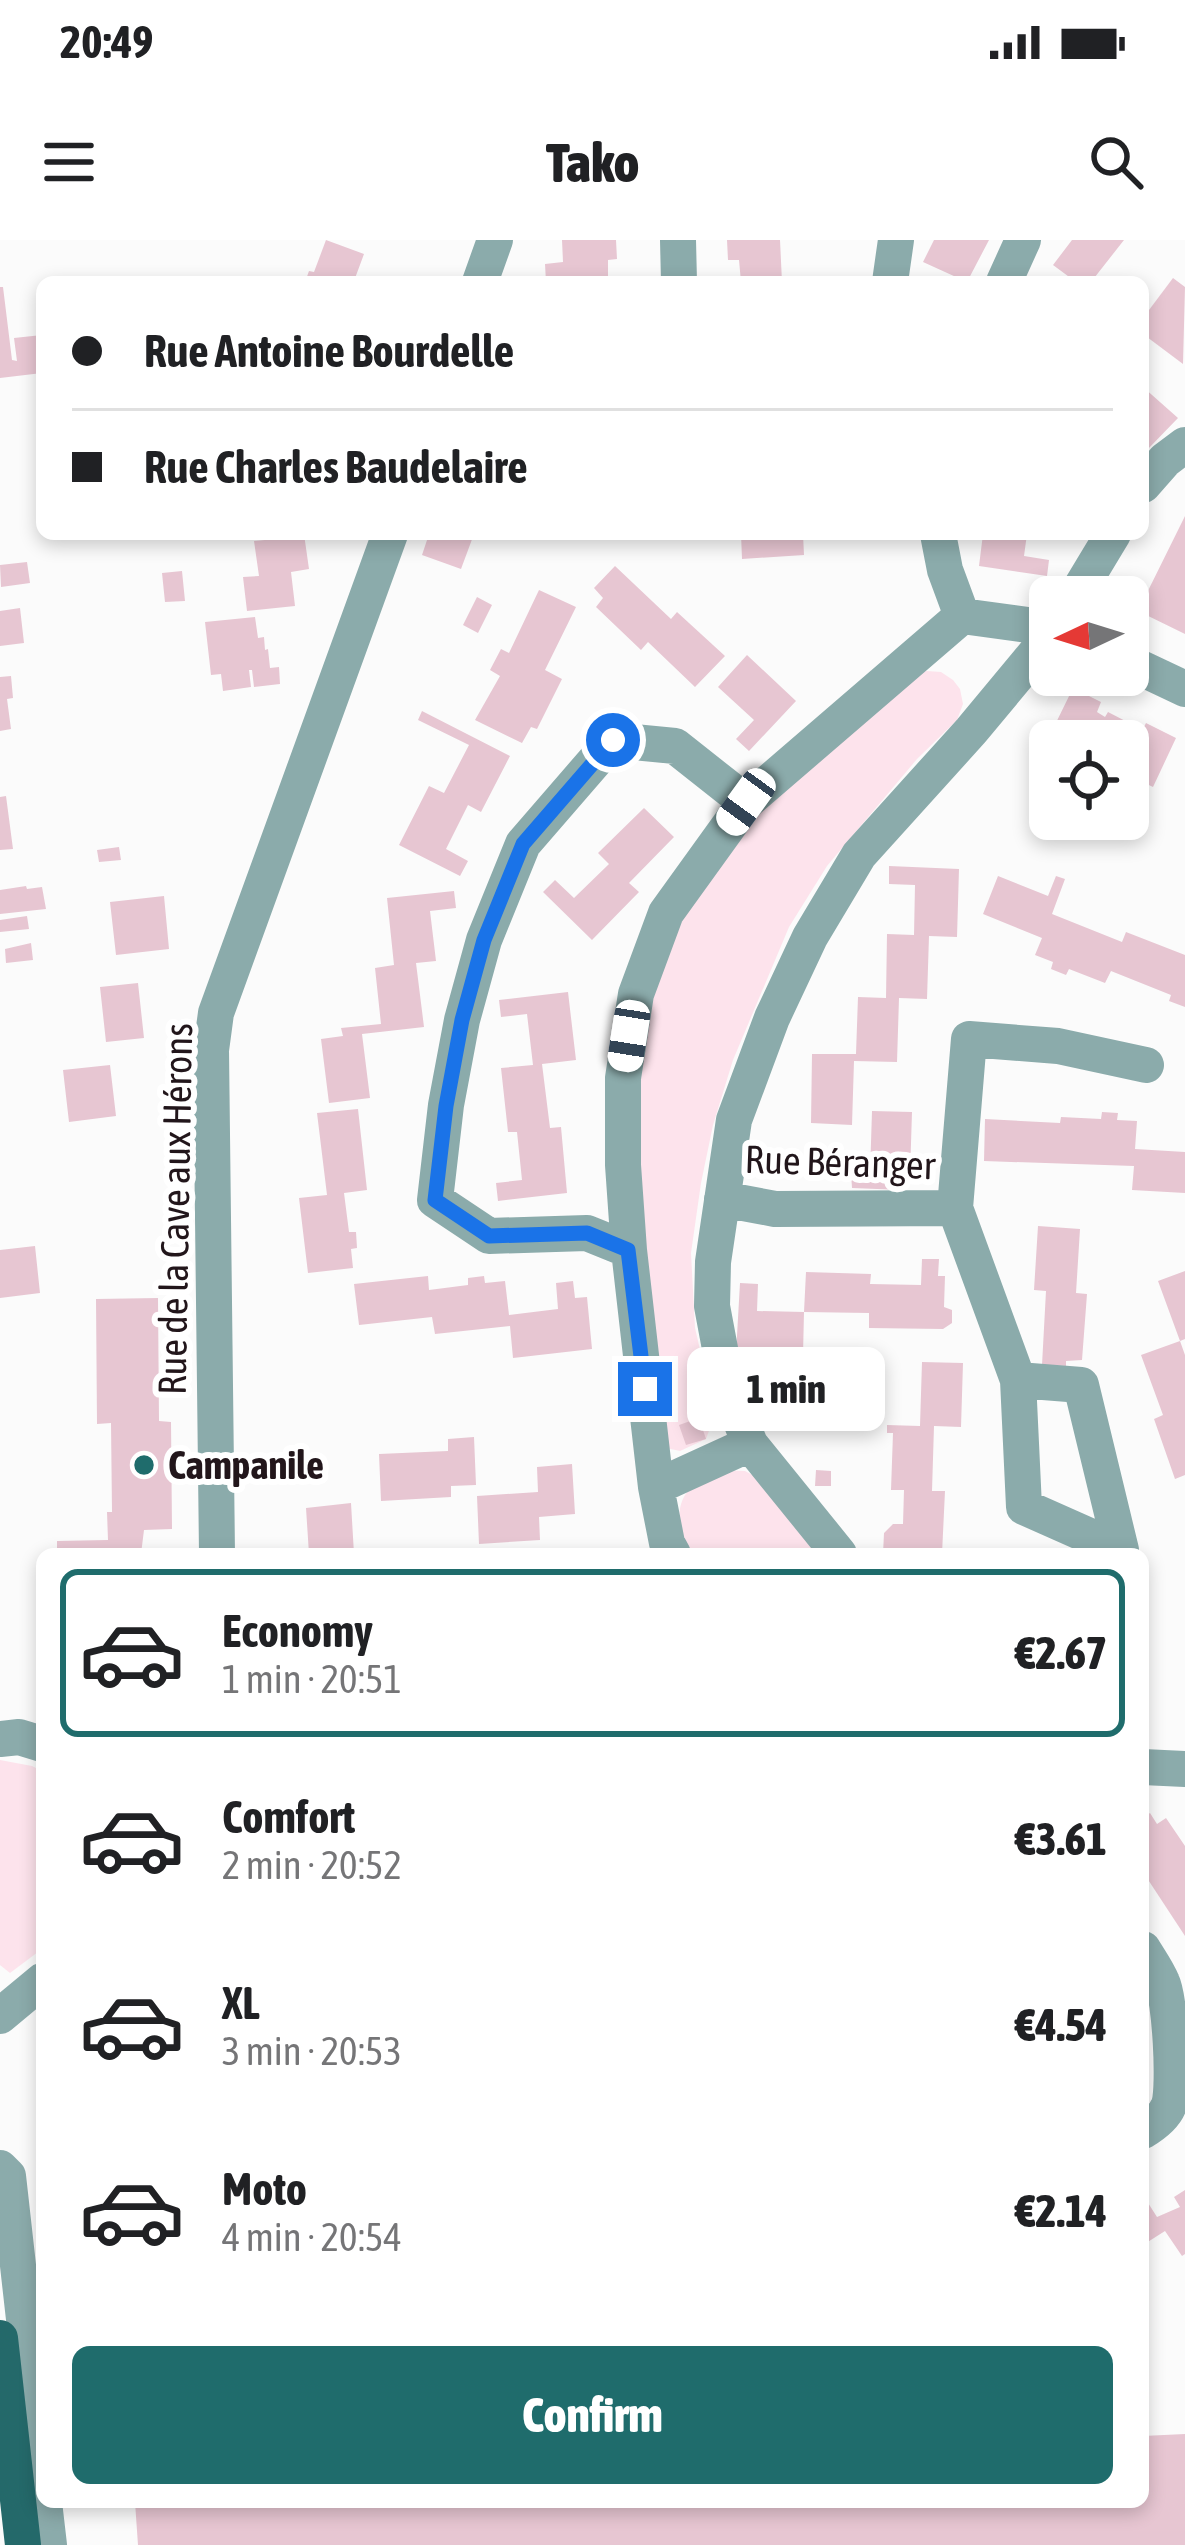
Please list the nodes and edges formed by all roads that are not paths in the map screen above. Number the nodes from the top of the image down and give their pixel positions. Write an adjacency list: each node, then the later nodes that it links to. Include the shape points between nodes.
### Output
1 (495, 240): 5 (street)
2 (678, 240): 6 (street)
3 (896, 240): 7 (street)
4 (1023, 240): 8 (street)
5 (482, 276)
6 (679, 276)
7 (891, 276)
8 (1007, 276)
9 (1185, 445): 10 (street)
10 (1149, 478)
11 (388, 540): 28 (street, Rue de la Cave aux Hérons, via 217,1013)
12 (939, 540): 15 (street)
13 (1110, 540): 14 (street)
14 (1088, 576)
15 (962, 616): 16 (street); 20 (street)
16 (1029, 628)
17 (1029, 658): 22 (street, via 860,855 810,937 734,1120)
18 (1149, 672): 19 (street)
19 (1185, 689)
20 (746, 802): 24 (street, via 666,914 636,994 622,1078); 24 (street, via 675,746 613,740 523,844 462,1020 435,1200 489,1236 587,1233)
21 (1146, 1065): 23 (street, via 1058,1046 969,1039)
22 (722, 1199): 23 (street, Rue Béranger, via 775,1209); 26 (street, via 712,1306)
23 (955, 1208): 25 (street)
24 (628, 1250): 27 (street)
25 (1018, 1380): 31 (street, via 1024,1507); 32 (street, via 1081,1385)
26 (750, 1444): 27 (street); 30 (street)
27 (656, 1487): 29 (street)
28 (217, 1548)
29 (661, 1548)
30 (834, 1548)
31 (1116, 1548)
32 (1121, 1548)
33 (1149, 1767): 34 (street)
34 (1185, 1769)
35 (1149, 1960): 38 (street, via 1168,2007 1171,2090 1168,2108)
36 (36, 1986): 37 (street)
37 (0, 2016)
38 (1149, 2128)
39 (0, 2168): 41 (street, via 8,2176)
40 (0, 2338): 43 (main road)
41 (36, 2426)
42 (45, 2508): 44 (street)
43 (23, 2545)
44 (49, 2545)

